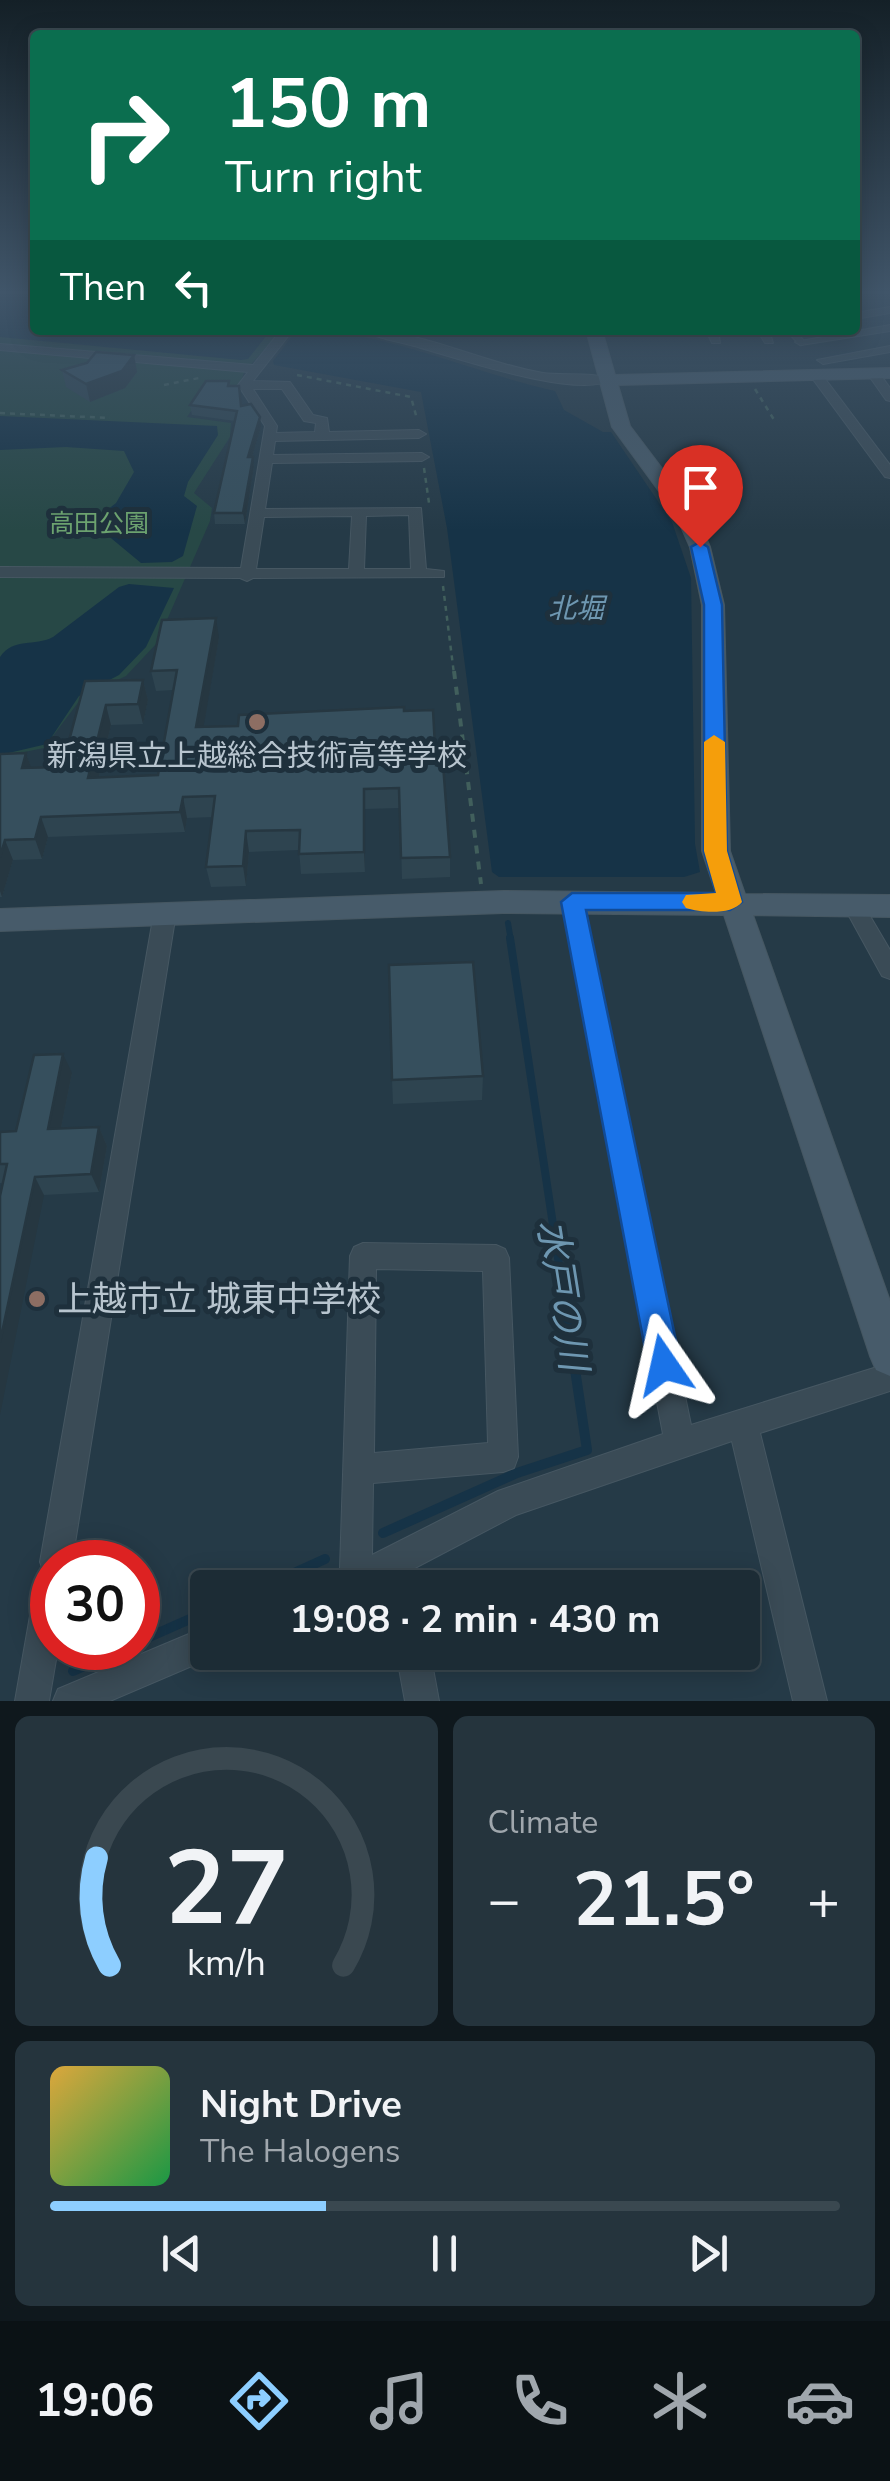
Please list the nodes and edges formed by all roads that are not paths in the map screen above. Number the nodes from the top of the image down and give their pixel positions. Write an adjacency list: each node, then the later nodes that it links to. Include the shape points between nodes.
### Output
1 (252, 372): 8 (street)
2 (517, 372): 7 (street, via 570,382)
3 (603, 372): 7 (street)
4 (777, 372): 7 (street)
5 (823, 372): 13 (street)
6 (884, 375): 9 (street)
7 (605, 380): 26 (street, via 622,427 685,512 700,547 713,605 716,851)
8 (244, 385): 11 (street, via 286,385 309,418 322,421); 12 (street, via 270,425)
9 (890, 397)
10 (419, 434): 11 (street)
11 (322, 436): 12 (street)
12 (270, 437): 15 (street)
13 (868, 444): 14 (street); 17 (street)
14 (890, 444)
15 (266, 458): 16 (street); 18 (street)
16 (422, 458)
17 (890, 474)
18 (257, 512): 19 (street); 24 (street)
19 (358, 512): 21 (street, via 416,511); 23 (street)
20 (0, 572): 24 (street)
21 (419, 574): 22 (street); 23 (street)
22 (439, 574)
23 (356, 575): 24 (street)
24 (248, 576)
25 (572, 902): 26 (street); 29 (street); 35 (street)
26 (730, 902): 27 (street); 32 (street)
27 (853, 905): 28 (street); 31 (street)
28 (890, 906)
29 (165, 914): 30 (street); 37 (street)
30 (0, 920)
31 (890, 970)
32 (890, 1356)
33 (890, 1377): 34 (street)
34 (743, 1423): 35 (street); 46 (street)
35 (680, 1443): 39 (street, via 509,1502)
36 (359, 1469): 36 (street, via 503,1457 496,1258 363,1256); 38 (street)
37 (60, 1540)
38 (347, 1570)
39 (404, 1570)
40 (190, 1650): 44 (street)
41 (37, 1670): 43 (street)
42 (416, 1670): 45 (street)
43 (32, 1701)
44 (70, 1701)
45 (422, 1701)
46 (810, 1701)

